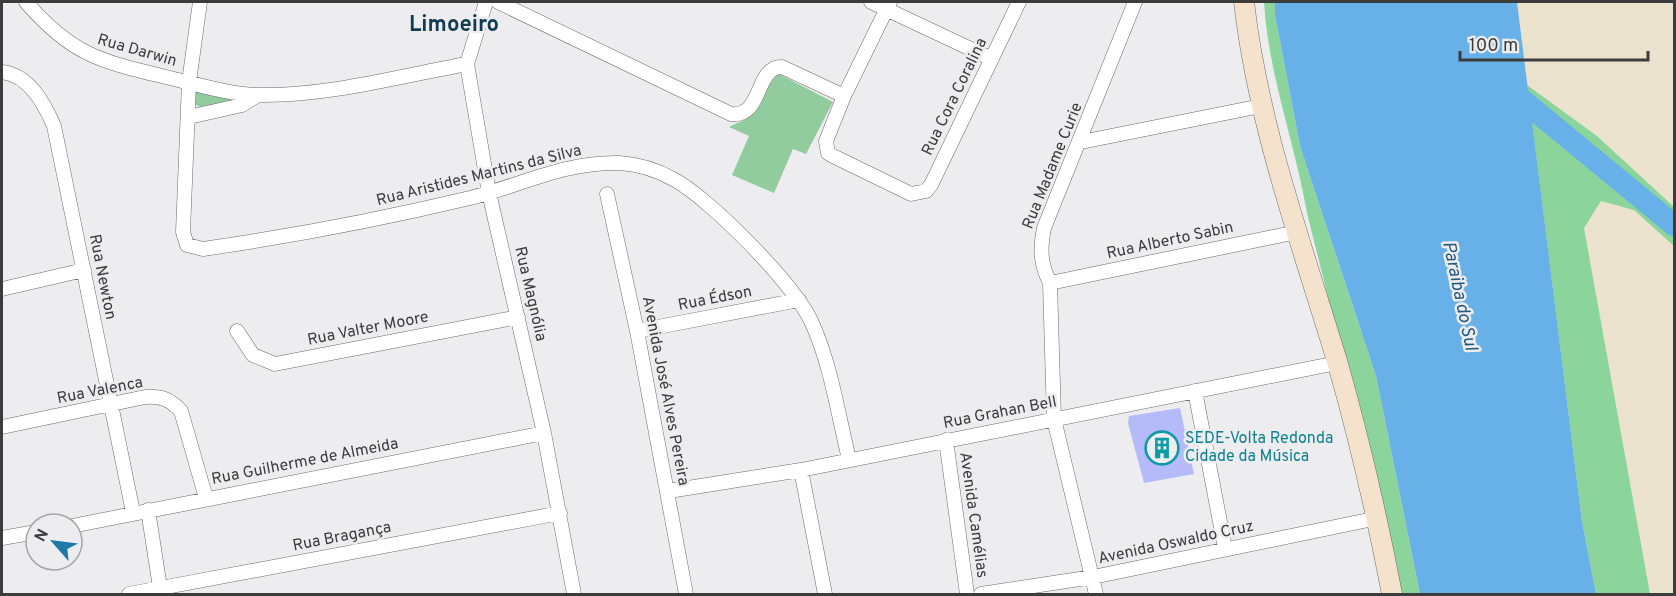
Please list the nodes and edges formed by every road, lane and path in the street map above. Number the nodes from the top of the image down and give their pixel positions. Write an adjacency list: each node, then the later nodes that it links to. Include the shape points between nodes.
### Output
1 (26, 2): 13 (street, Rua Darwin, via 44,23 85,53 108,64)
2 (200, 2): 13 (street, Rua Aristides Martins da Silva)
3 (486, 2): 11 (street, Rua Magnólia)
4 (498, 2): 15 (street, via 731,114 751,107 775,67)
5 (871, 2): 9 (street)
6 (1019, 2): 10 (street, Rua Cora Coralina)
7 (1136, 2): 18 (street, Rua Madame Curie)
8 (1244, 2): 16 (main road)
9 (888, 5): 10 (street); 15 (street)
10 (992, 59): 15 (street, Rua Cora Coralina, via 931,185 919,194 911,194 828,153 825,141)
11 (467, 64): 14 (street, Rua Darwin, via 308,93); 19 (street, Rua Magnólia)
12 (2, 72): 22 (street, Rua Newton, via 28,84 46,107 54,126)
13 (189, 82): 14 (street, Rua Darwin); 17 (street, Rua Aristides Martins da Silva)
14 (258, 95): 17 (street, Rua Darwin, via 242,105)
15 (844, 96)
16 (1261, 106): 18 (street); 21 (main road)
17 (189, 117): 19 (street, Rua Aristides Martins da Silva, via 183,232 184,240 194,248 340,227)
18 (1081, 141): 23 (street, Rua Madame Curie, via 1044,228 1040,249)
19 (489, 193): 25 (street, Rua Aristides Martins da Silva, via 577,166 621,163 650,169 676,181 725,219); 26 (street, Rua Magnólia)
20 (607, 194): 28 (street, Avenida José Alves Pereira)
21 (1297, 232): 23 (street, Rua Alberto Sabin); 29 (main road)
22 (84, 270): 24 (street); 31 (street, Rua Newton)
23 (1050, 283): 32 (street, Rua Madame Curie)
24 (2, 289)
25 (799, 300): 28 (street, Rua Édson); 36 (street, Rua Aristides Martins da Silva, via 822,351)
26 (519, 317): 27 (street, Rua Valter Moore, via 275,364 253,355); 34 (street, Rua Magnólia)
27 (237, 331)
28 (637, 331): 38 (street, Avenida José Alves Pereira)
29 (1337, 363): 30 (street, Rua Grahan Bell); 43 (main road)
30 (1195, 391): 32 (street, Rua Grahan Bell); 47 (street)
31 (111, 405): 33 (street, Rua Valenca); 39 (street, Rua Valenca, via 160,396 174,402 188,430); 41 (street, Rua Newton)
32 (1054, 419): 35 (street, Rua Grahan Bell); 48 (street, Rua Madame Curie)
33 (2, 427)
34 (544, 433): 39 (street, Rua Guilherme de Almeida); 42 (street, Rua Magnólia)
35 (946, 440): 36 (street, Rua Grahan Bell); 54 (street, Avenida Camélias)
36 (849, 459): 37 (street, Rua Grahan Bell)
37 (801, 470): 38 (street, Rua Grahan Bell); 53 (street)
38 (669, 491): 52 (street, Avenida José Alves Pereira)
39 (206, 498): 40 (street, Rua Guilherme de Almeida)
40 (148, 510): 41 (street, Rua Guilherme de Almeida); 49 (street)
41 (134, 512): 44 (street, Rua Guilherme de Almeida)
42 (560, 513): 49 (street, Rua Bragança); 51 (street, Rua Magnólia)
43 (1378, 518): 47 (street, Avenida Oswaldo Cruz); 57 (main road)
44 (84, 523)
45 (24, 534): 46 (street)
46 (2, 538)
47 (1225, 548): 48 (street, Avenida Oswaldo Cruz)
48 (1093, 577): 55 (street, Avenida Oswaldo Cruz); 56 (street, Rua Madame Curie)
49 (160, 592): 50 (street, Rua Bragança)
50 (129, 594)
51 (574, 594)
52 (686, 594)
53 (825, 594)
54 (967, 594)
55 (981, 594)
56 (1096, 594)
57 (1392, 594)

